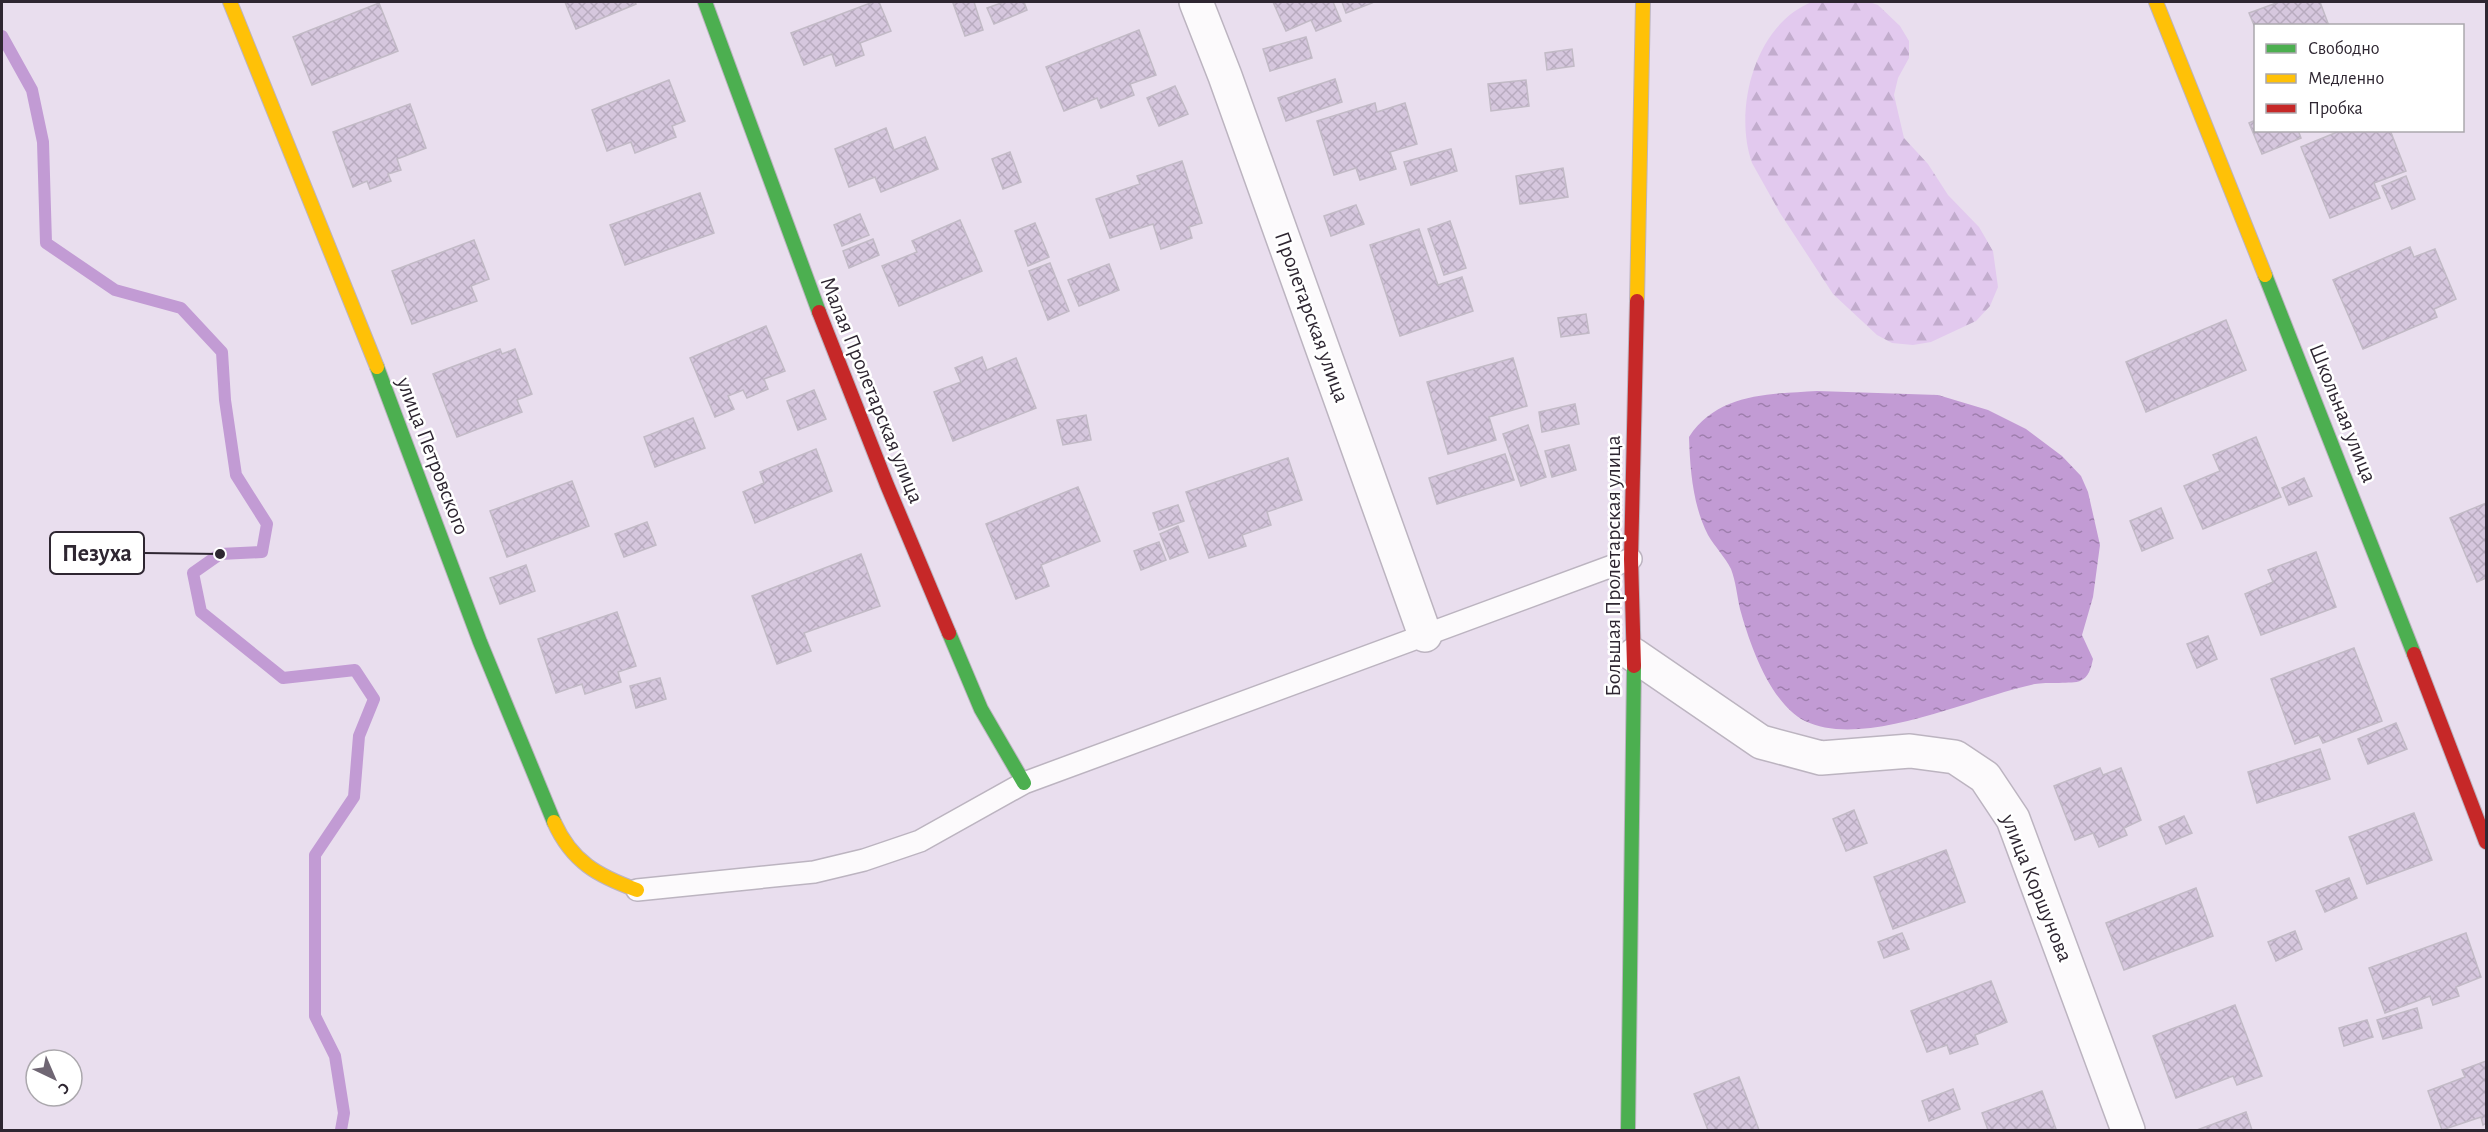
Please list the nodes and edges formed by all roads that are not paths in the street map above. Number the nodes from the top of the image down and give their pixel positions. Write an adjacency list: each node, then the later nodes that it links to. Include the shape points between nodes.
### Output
1 (230, 2): 11 (street, улица Петровского, via 362,327 480,642 555,826 580,862 607,879)
2 (705, 2): 9 (street, Малая Пролетарская улица, via 793,248 887,485 981,709)
3 (1196, 2): 7 (street, Пролетарская улица)
4 (1643, 2): 6 (street, Большая Пролетарская улица)
5 (2156, 2): 10 (street, Школьная улица)
6 (1631, 559): 7 (lane); 8 (street, Большая Пролетарская улица)
7 (1425, 634): 9 (lane)
8 (1634, 655): 12 (street, Большая Пролетарская улица); 13 (street, улица Коршунова, via 1761,742 1821,758 1910,751 1955,757 1985,777 2013,819)
9 (1024, 783): 11 (lane, via 920,841 864,860 814,872)
10 (2487, 842)
11 (637, 890)
12 (1628, 1131)
13 (2128, 1131)

